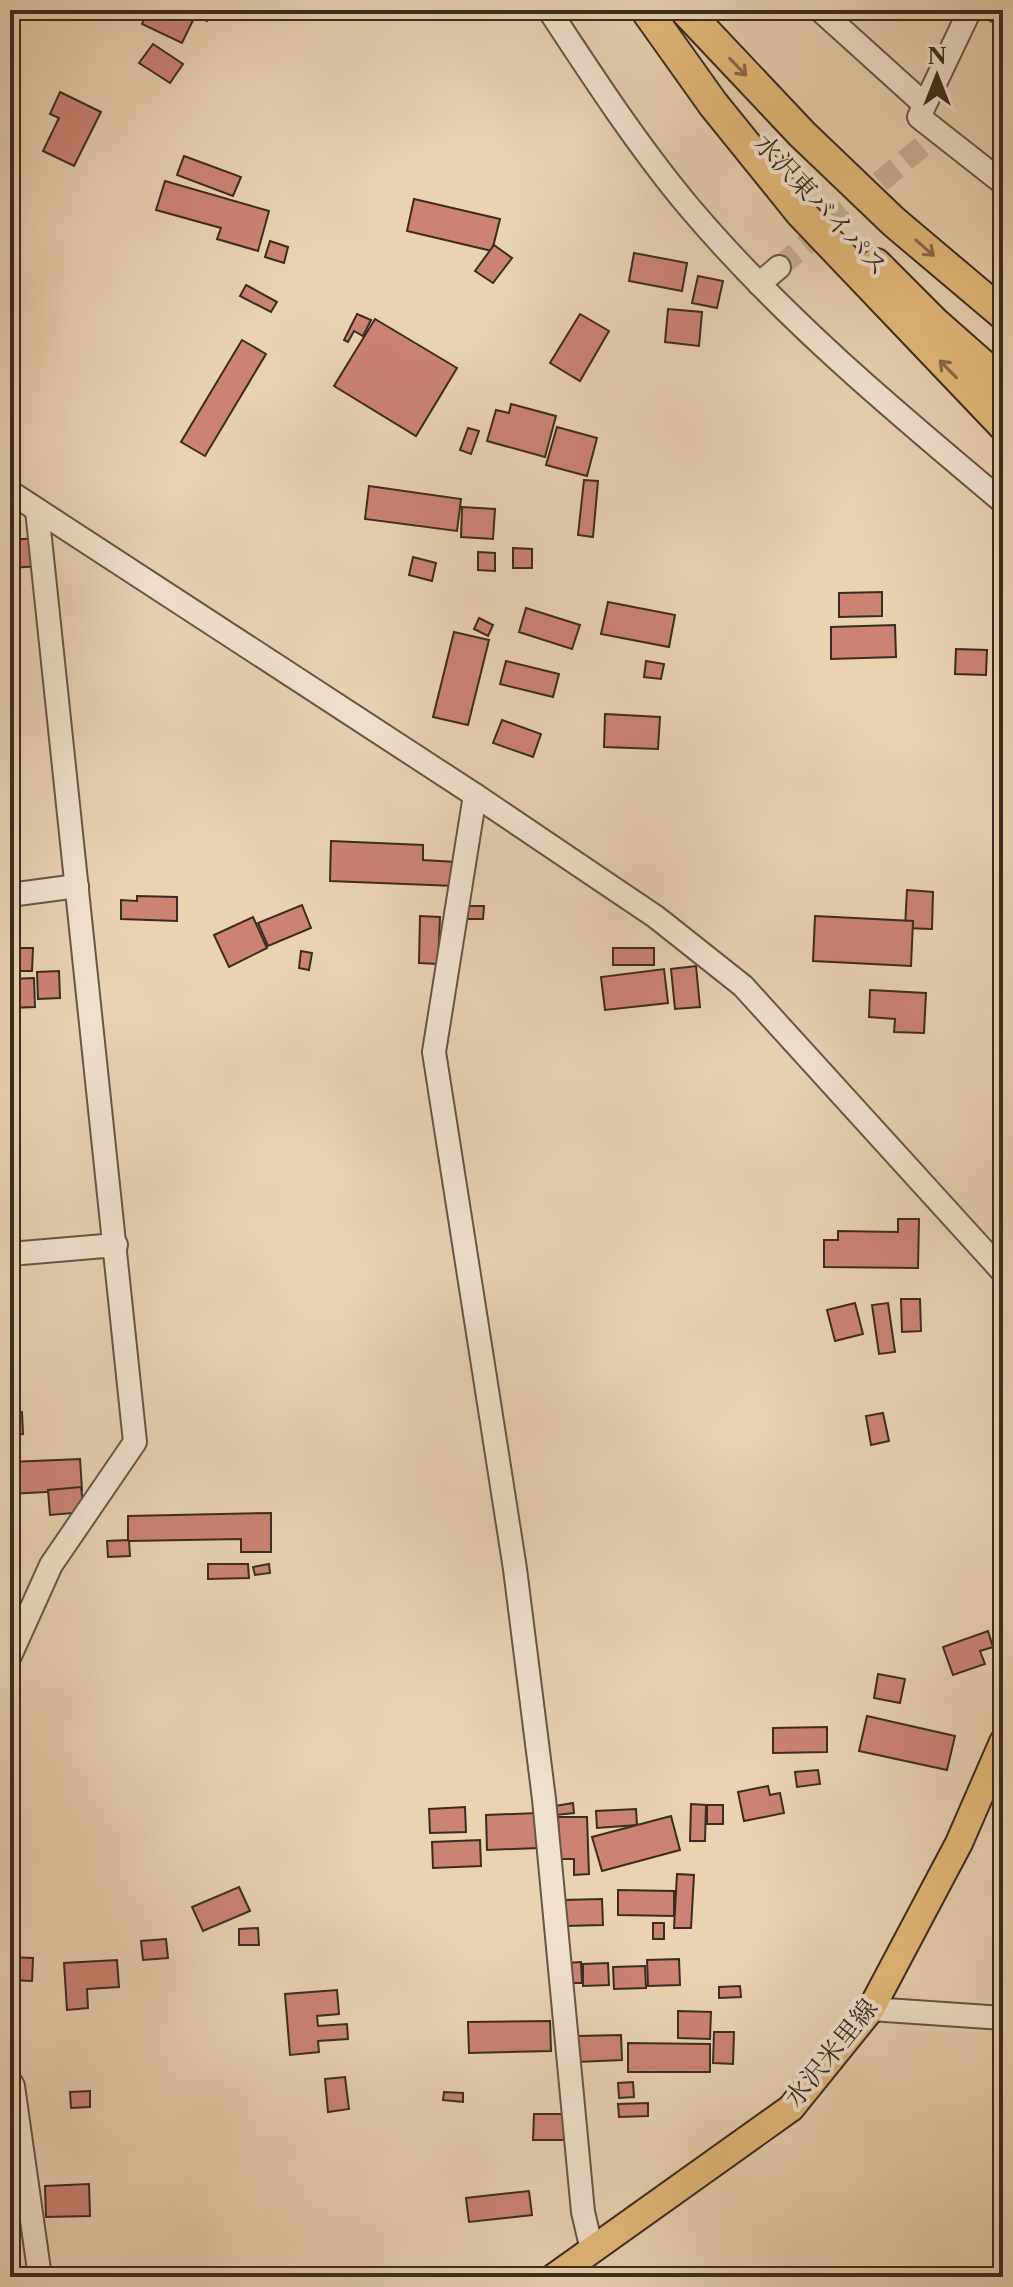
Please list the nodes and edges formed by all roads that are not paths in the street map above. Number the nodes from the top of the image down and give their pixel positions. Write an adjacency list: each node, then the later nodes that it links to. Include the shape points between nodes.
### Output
1 (549, 10): 12 (street, via 689,207)
2 (646, 10): 15 (highway, one-way to 2, via 801,213)
3 (656, 10): 14 (highway, 水沢東バイパス, via 714,88 819,209)
4 (685, 10): 13 (highway, one-way to 13, via 894,222)
5 (820, 10): 9 (street)
6 (970, 10): 9 (street)
7 (995, 10): 8 (street)
8 (1003, 14)
9 (924, 104): 10 (street, via 919,117)
10 (1003, 183)
11 (779, 267): 12 (street)
12 (759, 284): 17 (street, via 853,374)
13 (1003, 314)
14 (1003, 383)
15 (1003, 425)
16 (10, 492): 18 (street)
17 (1003, 502)
18 (37, 510): 19 (street); 20 (street)
19 (475, 795): 24 (street, via 656,917 743,986); 30 (street, via 434,1052 515,1569 544,1799 583,2212)
20 (77, 886): 21 (street); 22 (street)
21 (10, 895)
22 (116, 1245): 23 (street); 25 (street, via 135,1442 51,1565)
23 (10, 1254)
24 (1003, 1272)
25 (10, 1656)
26 (1003, 1742): 27 (main road, 水沢米里線, via 959,1843)
27 (871, 2009): 28 (street); 30 (main road, 水沢米里線, via 791,2108)
28 (1003, 2018)
29 (10, 2081): 31 (street)
30 (592, 2250): 32 (main road, 水沢米里線)
31 (40, 2277)
32 (554, 2277)

